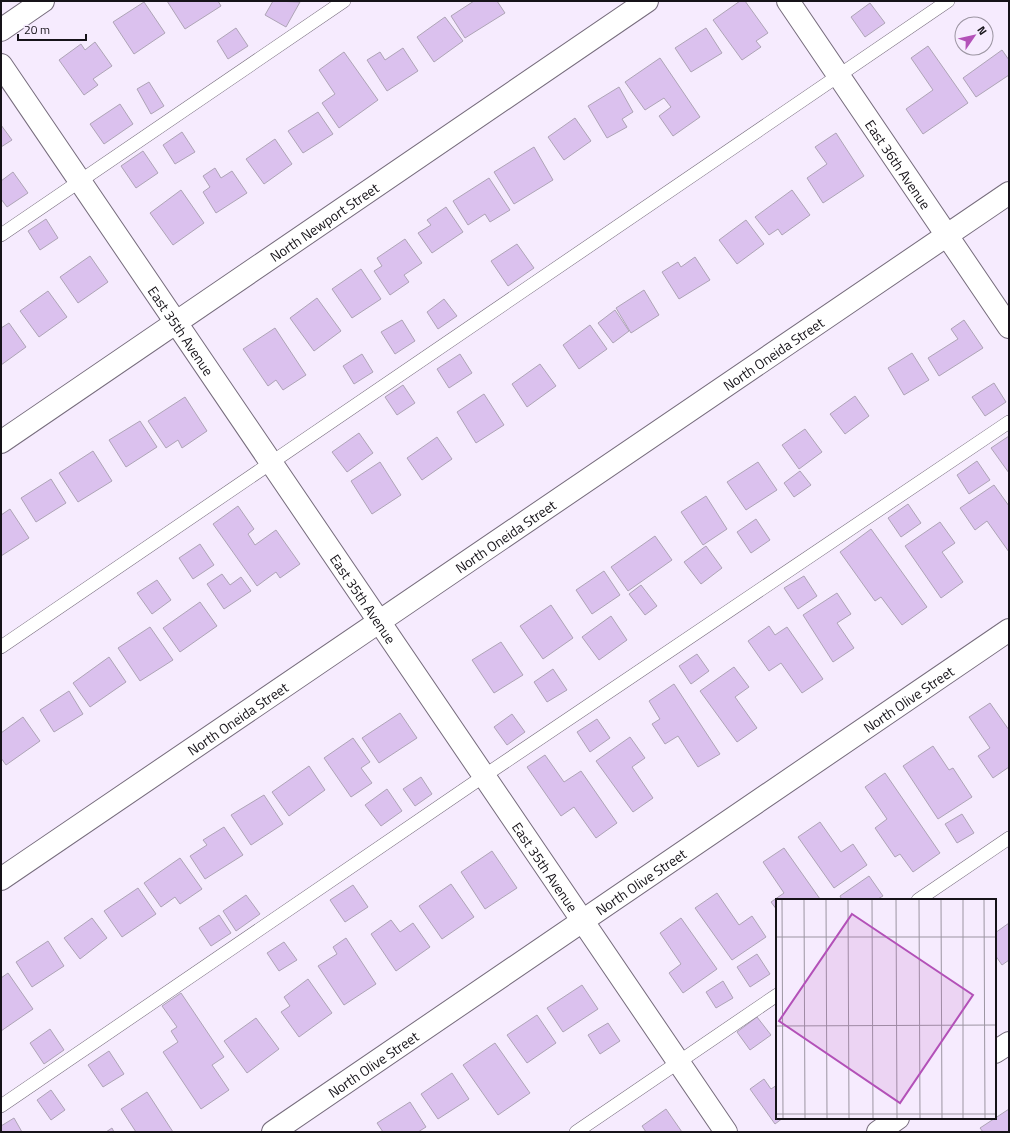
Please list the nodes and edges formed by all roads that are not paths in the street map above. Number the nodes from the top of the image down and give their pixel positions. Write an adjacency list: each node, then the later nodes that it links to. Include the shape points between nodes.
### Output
1 (43, 1): 6 (street)
2 (344, 1): 9 (lane)
3 (647, 1): 13 (street, North Newport Street)
4 (788, 1): 8 (street, East 36th Avenue)
5 (948, 1): 8 (lane)
6 (1, 30)
7 (1, 65): 9 (street, East 35th Avenue)
8 (838, 76): 12 (street, East 36th Avenue); 17 (lane)
9 (80, 181): 11 (lane); 13 (street, East 35th Avenue)
10 (1009, 193): 12 (street, North Oneida Street)
11 (1, 235)
12 (946, 235): 14 (street, East 36th Avenue); 18 (street, North Oneida Street)
13 (176, 323): 16 (street, North Newport Street); 17 (street, East 35th Avenue)
14 (1009, 328)
15 (1009, 422): 21 (lane)
16 (1, 442)
17 (271, 462): 18 (street, East 35th Avenue); 20 (lane)
18 (379, 622): 21 (street, East 35th Avenue); 23 (street, North Oneida Street)
19 (1009, 630): 25 (street, North Olive Street)
20 (1, 647)
21 (484, 776): 25 (street, East 35th Avenue); 30 (lane)
22 (1009, 838): 24 (lane)
23 (1, 879)
24 (919, 899)
25 (582, 921): 29 (street, East 35th Avenue); 32 (street, North Olive Street)
26 (776, 997): 29 (lane)
27 (1009, 1043): 28 (street)
28 (996, 1051)
29 (678, 1062): 33 (lane); 34 (street, East 35th Avenue)
30 (1, 1106)
31 (897, 1119): 35 (street)
32 (273, 1132)
33 (576, 1132)
34 (726, 1132)
35 (878, 1132)

